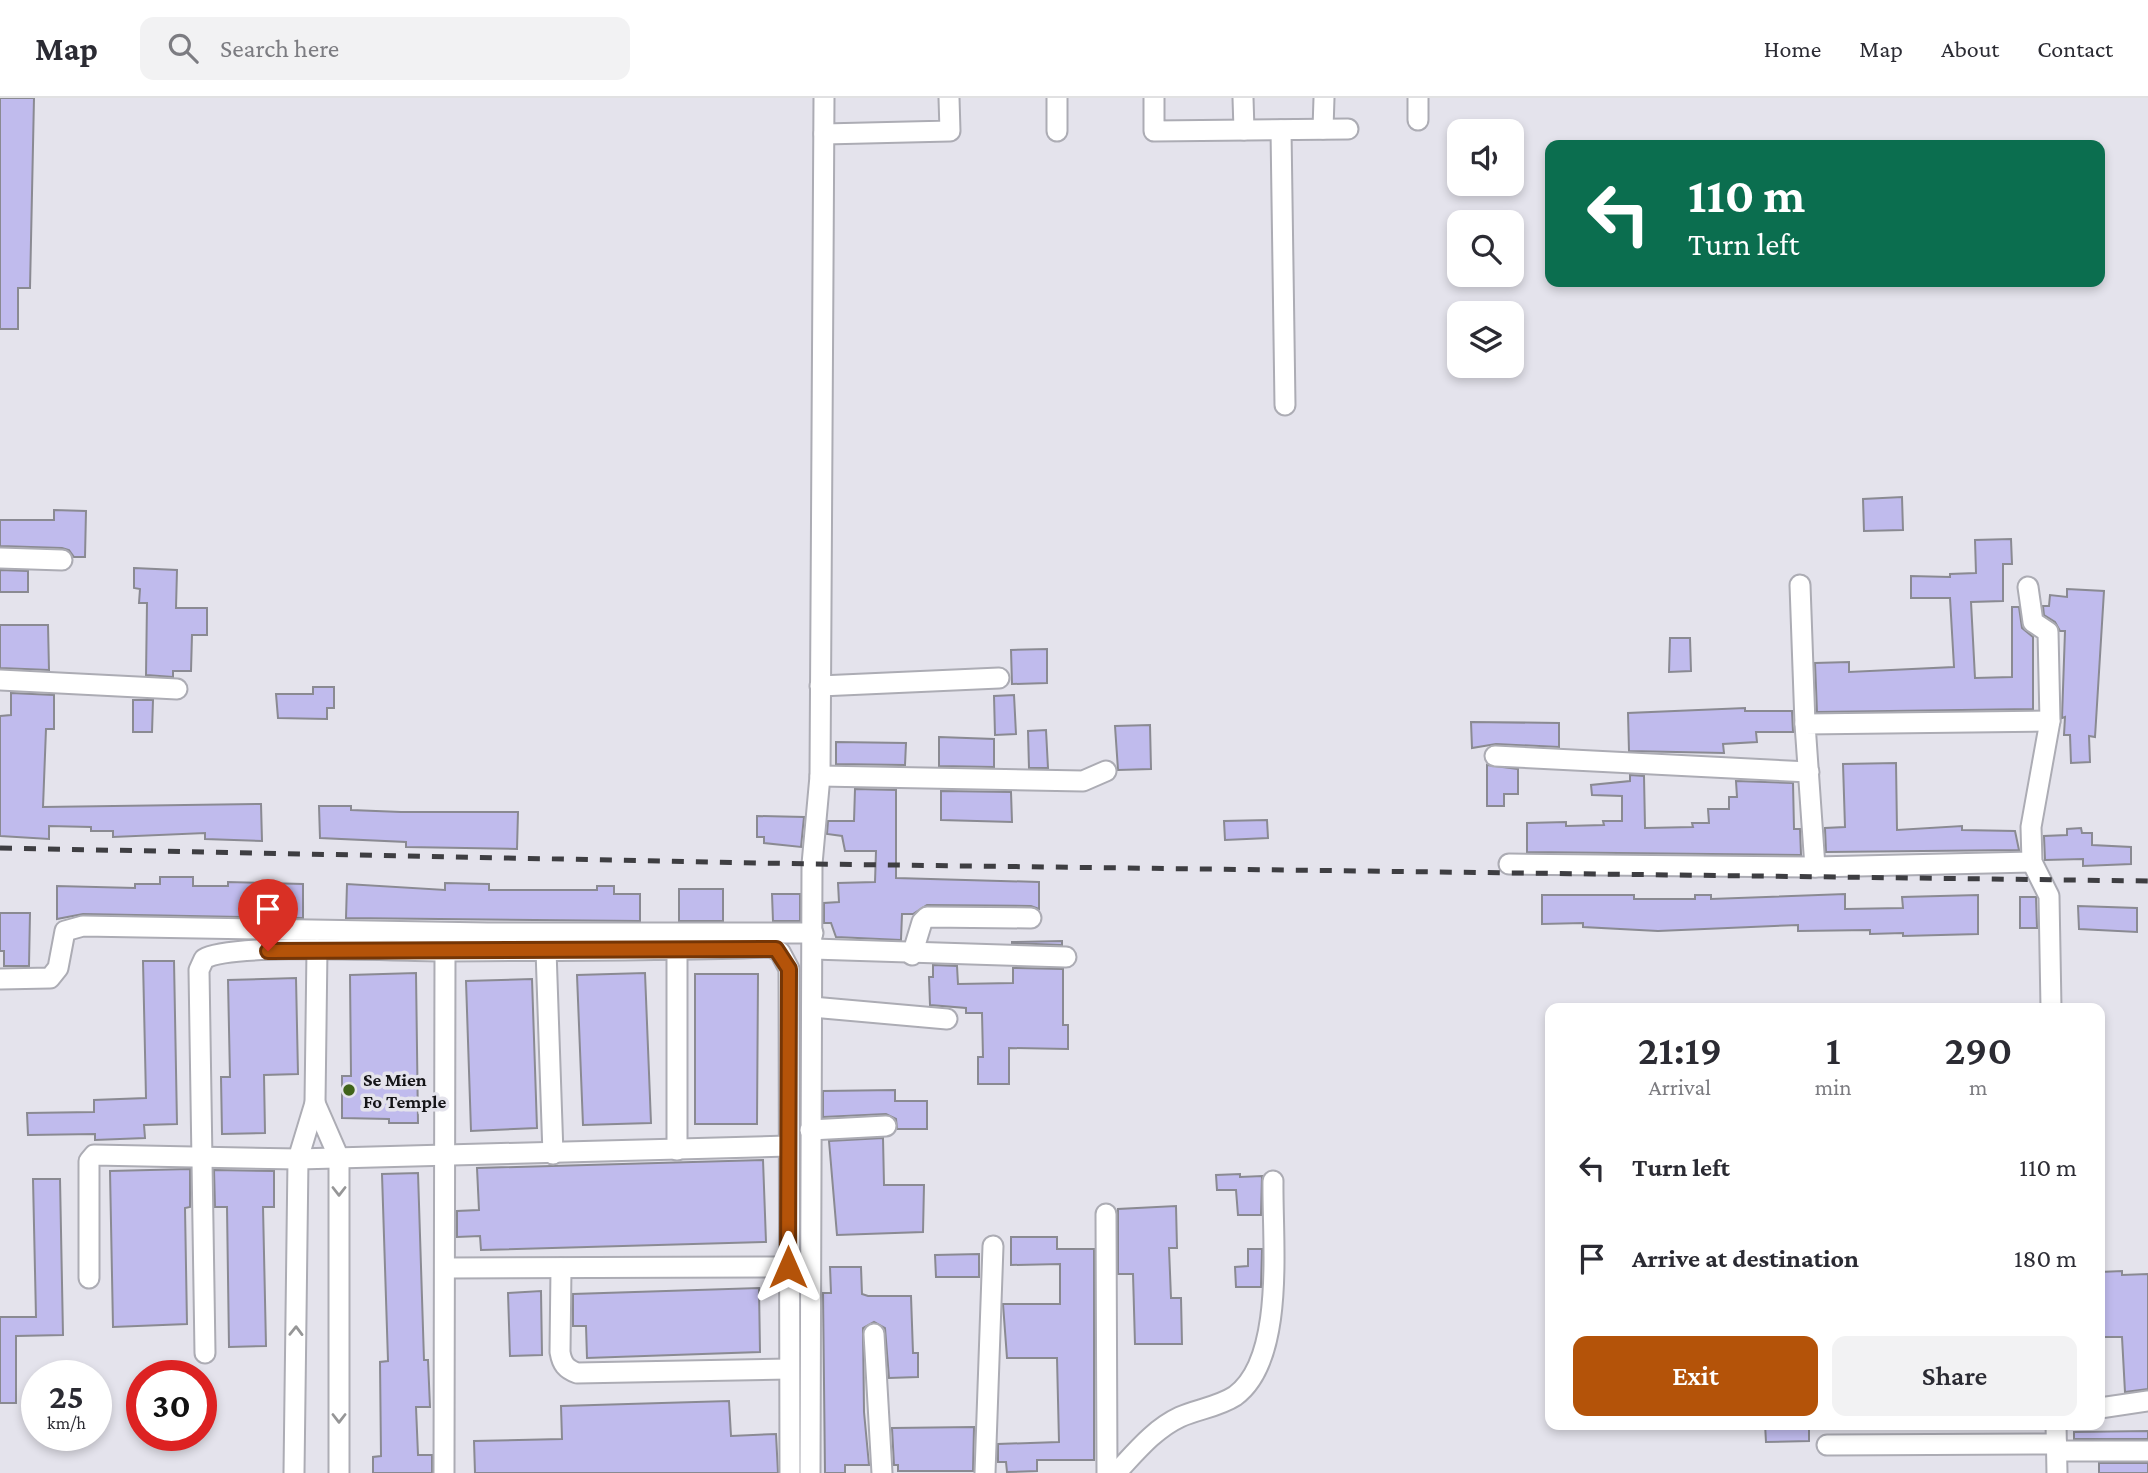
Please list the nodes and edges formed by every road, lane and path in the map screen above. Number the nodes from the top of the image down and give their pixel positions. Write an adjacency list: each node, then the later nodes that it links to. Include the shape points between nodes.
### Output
1 (824, 98): 14 (street)
2 (949, 98): 14 (street, via 950,131)
3 (1057, 98): 13 (street)
4 (1154, 98): 11 (street, via 1154,131)
5 (1243, 98): 11 (street)
6 (1324, 98): 9 (street)
7 (1418, 98): 8 (street)
8 (1418, 120)
9 (1324, 129): 10 (street); 12 (street)
10 (1348, 129)
11 (1244, 130): 12 (street)
12 (1281, 130): 15 (street)
13 (1057, 131)
14 (824, 134): 22 (street)
15 (1285, 405)
16 (0, 558): 17 (street)
17 (61, 559)
18 (1800, 584): 25 (street)
19 (2028, 587): 24 (street, via 2033,622 2048,632)
20 (999, 678): 22 (street)
21 (0, 680): 23 (street)
22 (820, 686): 29 (street)
23 (177, 690)
24 (2050, 721): 25 (street); 30 (street, via 2031,828)
25 (1805, 724): 28 (street)
26 (1495, 756): 28 (street)
27 (1105, 771): 29 (street, via 1083,781)
28 (1809, 772): 32 (street)
29 (820, 776): 34 (street, via 812,864)
30 (2032, 862): 32 (street); 42 (street, via 2049,893)
31 (1509, 864): 32 (street)
32 (1815, 867)
33 (1031, 918): 39 (street, via 928,917 922,922)
34 (813, 941): 39 (street); 41 (street, via 83,926 65,931 58,968 50,978); 43 (street)
35 (317, 949): 37 (street); 45 (street); 51 (street, via 219,952 201,964)
36 (546, 950): 37 (street); 38 (street); 50 (street)
37 (445, 951): 52 (street)
38 (677, 951): 48 (street, via 771,947 786,961); 49 (street)
39 (912, 955): 40 (street)
40 (1066, 957)
41 (0, 979)
42 (2051, 1003)
43 (812, 1007): 44 (street); 47 (street)
44 (947, 1019)
45 (315, 1103): 53 (street); 54 (street)
46 (886, 1126): 47 (street)
47 (810, 1130): 74 (street)
48 (788, 1146): 49 (street); 58 (street)
49 (677, 1150): 50 (street)
50 (553, 1154): 52 (street)
51 (204, 1157): 54 (street); 61 (street, via 91,1156); 63 (street)
52 (445, 1157): 53 (street); 59 (street)
53 (339, 1158): 54 (street); 71 (street, one-way to 71)
54 (298, 1159): 70 (street, one-way to 54)
55 (1273, 1181): 78 (street, via 1271,1330 1255,1373 1233,1397 1184,1415 1154,1434)
56 (1105, 1214): 77 (street)
57 (993, 1246): 76 (street)
58 (788, 1267): 60 (street); 64 (street)
59 (445, 1268): 60 (street); 72 (street)
60 (561, 1268): 64 (street, via 560,1352 569,1370)
61 (89, 1279)
62 (874, 1334): 75 (street)
63 (205, 1353)
64 (789, 1368): 73 (street)
65 (2148, 1401): 66 (street)
66 (2105, 1407)
67 (2057, 1440): 68 (street); 69 (street); 79 (street)
68 (1827, 1445)
69 (2148, 1451)
70 (294, 1473)
71 (339, 1473)
72 (444, 1473)
73 (790, 1473)
74 (810, 1473)
75 (882, 1473)
76 (985, 1473)
77 (1107, 1473)
78 (1115, 1473)
79 (2057, 1473)

